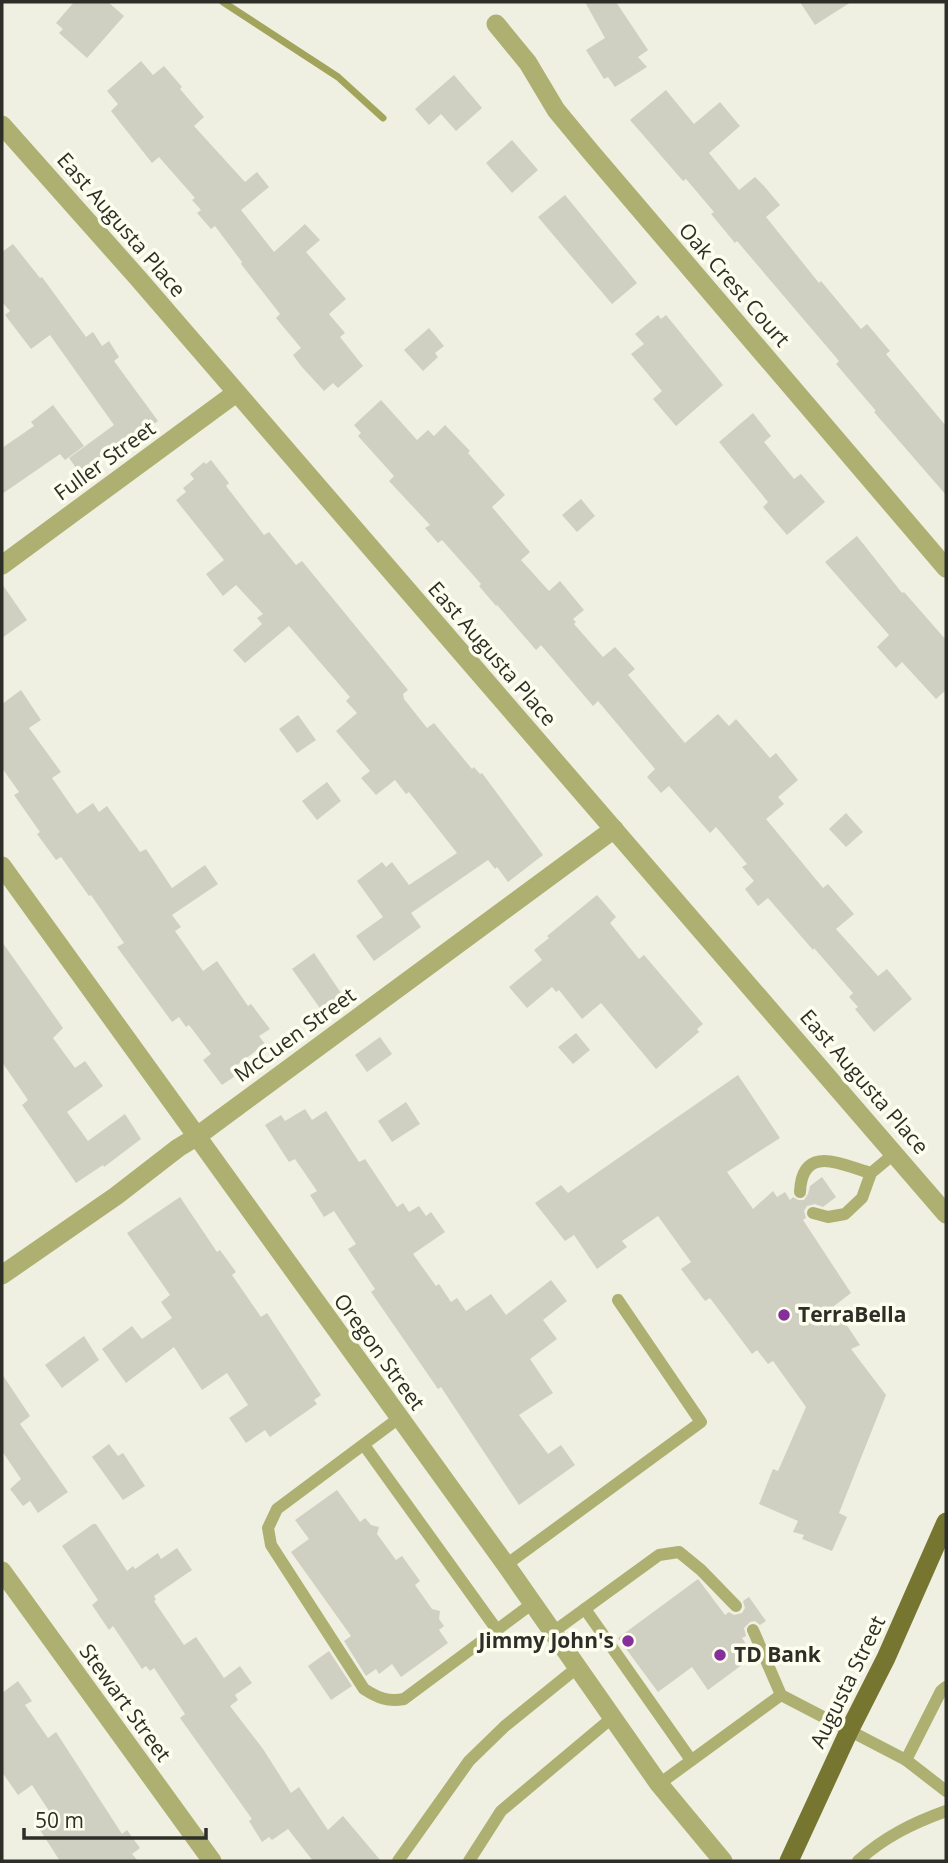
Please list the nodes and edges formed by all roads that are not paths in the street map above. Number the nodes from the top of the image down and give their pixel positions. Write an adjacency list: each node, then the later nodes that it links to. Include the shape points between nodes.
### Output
1 (496, 24): 5 (street, Oak Crest Court, via 528,63 556,110)
2 (2, 125): 3 (street, East Augusta Place)
3 (236, 393): 4 (street, Fuller Street); 6 (street, East Augusta Place)
4 (2, 565)
5 (946, 568)
6 (614, 829): 8 (street, McCuen Street); 9 (street, East Augusta Place)
7 (2, 866): 8 (street, Oregon Street)
8 (196, 1137): 14 (street, McCuen Street); 16 (street, Oregon Street)
9 (895, 1153): 10 (lane); 13 (street, East Augusta Place)
10 (871, 1173): 11 (lane, via 824,1160 810,1164 800,1177); 12 (lane, via 862,1198 845,1214 828,1217)
11 (800, 1192)
12 (813, 1213)
13 (946, 1214)
14 (2, 1275)
15 (618, 1300): 19 (lane, via 701,1422)
16 (399, 1418): 17 (lane); 19 (street, Oregon Street)
17 (364, 1445): 24 (lane); 24 (lane, via 277,1509 268,1528 271,1545 364,1689 392,1702 404,1699)
18 (946, 1522): 31 (main road, Augusta Street, via 887,1658)
19 (506, 1565): 21 (street, Oregon Street)
20 (2, 1572): 37 (street, Stewart Street)
21 (533, 1603): 24 (lane); 26 (street, Oregon Street)
22 (736, 1606): 23 (lane, via 679,1552 659,1555)
23 (585, 1609): 26 (lane); 32 (lane)
24 (497, 1630)
25 (753, 1630): 29 (lane)
26 (553, 1632): 27 (street, Oregon Street)
27 (578, 1667): 30 (street, Oregon Street); 38 (lane, via 469,1761)
28 (944, 1691): 33 (lane)
29 (781, 1695): 31 (lane); 32 (lane)
30 (613, 1717): 34 (street, Oregon Street); 39 (lane, via 501,1811)
31 (849, 1731): 33 (lane); 41 (main road, Augusta Street)
32 (691, 1760): 34 (lane)
33 (906, 1760): 35 (lane)
34 (659, 1784): 40 (street, Oregon Street)
35 (946, 1791)
36 (946, 1811): 42 (lane, via 894,1833)
37 (212, 1861)
38 (398, 1861)
39 (469, 1861)
40 (723, 1861)
41 (789, 1861)
42 (858, 1861)

